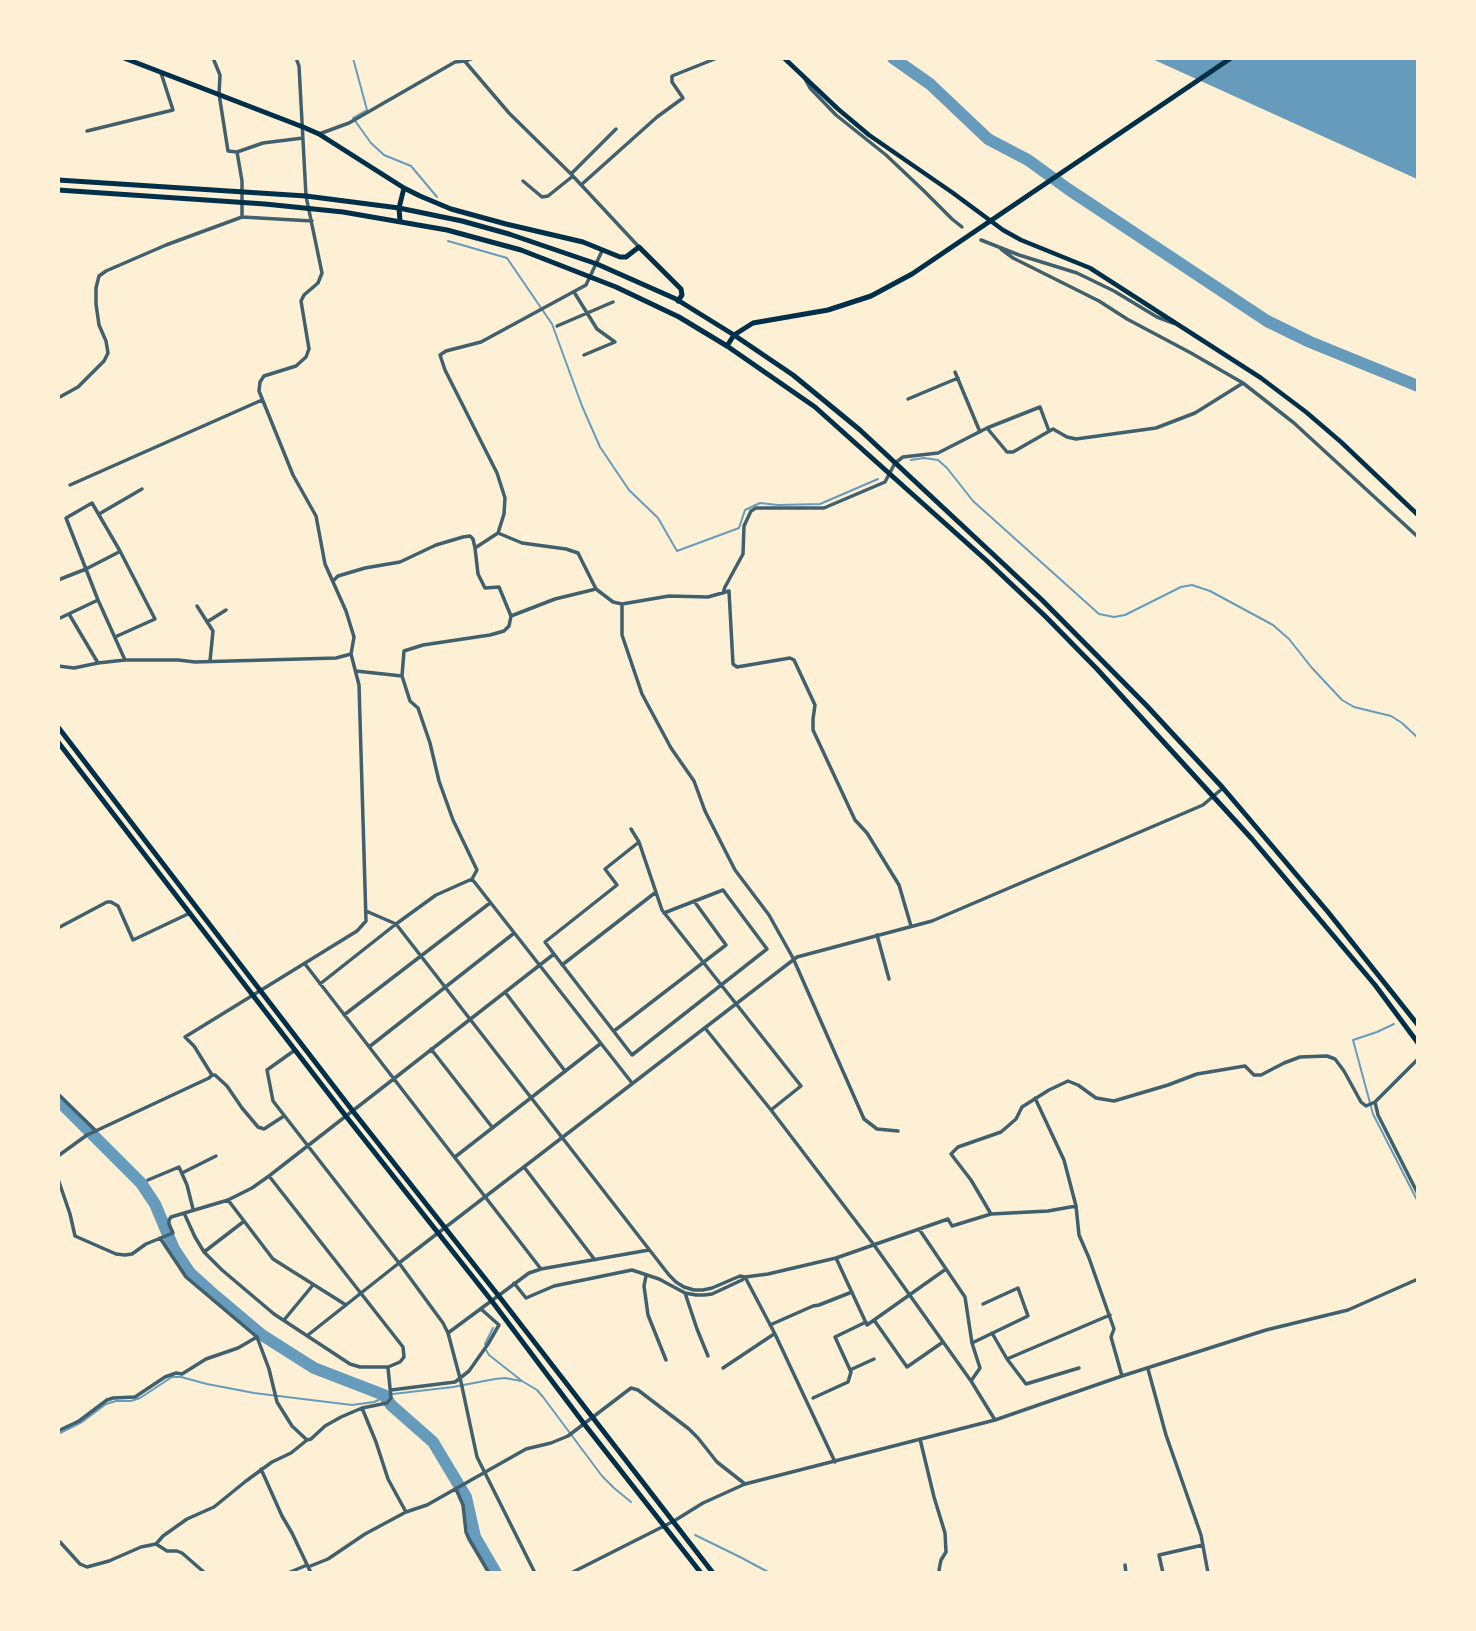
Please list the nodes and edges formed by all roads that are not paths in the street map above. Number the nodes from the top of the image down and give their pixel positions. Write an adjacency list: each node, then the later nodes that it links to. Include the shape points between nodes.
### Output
1 (124, 58): 9 (main road)
2 (214, 58): 11 (street, via 220,75)
3 (296, 58): 12 (street)
4 (473, 58): 8 (street)
5 (718, 58): 21 (street, via 672,76 683,98)
6 (784, 58): 10 (main road)
7 (1231, 58): 31 (main road)
8 (464, 60): 15 (street, via 349,123); 18 (street)
9 (161, 72): 11 (main road); 14 (street, via 173,110)
10 (803, 77): 31 (main road, via 869,135); 33 (street, via 836,116 886,155)
11 (219, 94): 12 (main road); 17 (street, via 228,152)
12 (303, 127): 15 (main road); 16 (street)
13 (616, 129): 18 (street)
14 (87, 131)
15 (318, 134): 22 (main road)
16 (303, 138): 17 (street); 25 (street)
17 (237, 152): 24 (street)
18 (572, 175): 20 (street, via 548,197); 21 (street)
19 (58, 180): 24 (main road)
20 (523, 181)
21 (580, 185): 35 (street)
22 (404, 188): 28 (main road); 37 (main road, via 451,209)
23 (58, 190): 26 (main road)
24 (242, 192): 25 (main road); 26 (street)
25 (306, 196): 27 (street); 28 (main road)
26 (243, 201): 27 (main road); 29 (street)
27 (309, 208): 30 (main road); 32 (street)
28 (399, 208): 30 (main road); 38 (main road, via 475,225)
29 (242, 217): 32 (street); 52 (street, via 166,244 99,276 96,304 108,353 78,387)
30 (401, 221): 39 (main road, via 521,250)
31 (991, 221): 45 (main road, via 1021,240 1090,268); 46 (main road, via 871,296 828,310 753,323)
32 (312, 222): 54 (street, via 322,273 301,301 309,349 296,366 264,376 259,391)
33 (962, 227)
34 (981, 240): 36 (street)
35 (639, 247): 37 (main road, via 626,257); 41 (main road, via 681,289)
36 (1001, 249): 45 (street, via 1077,273); 51 (street)
37 (603, 251): 38 (street)
38 (597, 264): 39 (street); 41 (main road)
39 (590, 277): 40 (street); 47 (main road, via 679,317)
40 (574, 292): 43 (street); 64 (street, via 481,342 440,355 497,473 505,498)
41 (678, 301): 46 (main road)
42 (614, 302): 43 (street)
43 (587, 313): 44 (street); 48 (street, via 597,329 615,342)
44 (557, 326)
45 (1185, 328): 63 (main road, via 1307,412)
46 (734, 335): 47 (main road); 58 (main road, via 793,375)
47 (727, 346): 59 (main road, via 815,408)
48 (584, 355)
49 (955, 372): 50 (street)
50 (958, 378): 53 (street); 56 (street)
51 (1243, 383): 57 (street, via 1195,413 1156,428 1076,439 1054,429); 65 (street, via 1294,423)
52 (58, 398)
53 (908, 399)
54 (262, 400): 60 (street); 70 (street, via 293,475 316,516)
55 (987, 428): 56 (street); 57 (street, via 1007,452); 57 (street, via 1040,407)
56 (980, 432): 58 (street, via 938,453 904,457)
57 (1049, 432)
58 (895, 463): 59 (street); 91 (main road, via 1042,600)
59 (890, 473): 72 (street, via 885,482 824,508 751,511 744,526 743,554); 92 (main road, via 1046,617)
60 (70, 485)
61 (142, 489): 62 (street)
62 (98, 514): 67 (street); 68 (street, via 92,503 66,519)
63 (1418, 515)
64 (498, 533): 66 (street); 71 (street, via 523,543 578,553)
65 (1418, 537)
66 (475, 548): 70 (street, via 470,536 463,537 400,562 338,576); 78 (street, via 485,588 499,587)
67 (120, 551): 68 (street); 81 (street, via 155,619)
68 (86, 569): 69 (street); 73 (street)
69 (58, 580)
70 (333, 582): 82 (street, via 354,637)
71 (596, 589): 74 (street); 78 (street)
72 (723, 593): 74 (street); 103 (street, via 729,591 733,664 793,660 815,705 813,730 855,820 899,886)
73 (99, 600): 77 (street); 81 (street)
74 (622, 604): 109 (street, via 622,635 642,694 694,781 735,870 769,915)
75 (197, 606): 80 (street)
76 (226, 610): 80 (street)
77 (69, 614): 79 (street); 85 (street)
78 (511, 616): 88 (street, via 504,631 404,650)
79 (58, 619)
80 (207, 622): 84 (street, via 213,631)
81 (116, 637): 83 (street)
82 (351, 654): 84 (street); 87 (street)
83 (125, 660): 84 (street); 85 (street)
84 (210, 661)
85 (98, 663): 86 (street)
86 (58, 666)
87 (355, 671): 88 (street); 99 (street)
88 (402, 677): 95 (street, via 410,701 418,708 453,820 477,870)
89 (58, 727): 118 (main road)
90 (58, 742): 100 (main road)
91 (1223, 788): 92 (street); 124 (main road)
92 (1213, 796): 103 (street, via 1143,831); 127 (main road, via 1375,985)
93 (631, 830): 94 (street)
94 (639, 842): 96 (street); 107 (street, via 605,869 617,885 545,942)
95 (472, 879): 98 (street); 102 (street, via 436,895)
96 (656, 892): 101 (street); 112 (street)
97 (694, 901): 101 (street); 110 (street, via 726,945); 116 (street, via 723,890 767,949)
98 (490, 903): 105 (street); 108 (street)
99 (366, 911): 102 (street); 111 (street, via 366,921 357,931)
100 (190, 913): 104 (street, via 133,940 118,906 111,902); 120 (main road)
101 (664, 913): 110 (street)
102 (396, 924): 108 (street); 115 (street)
103 (911, 926): 106 (street)
104 (58, 928)
105 (514, 933): 113 (street); 117 (street)
106 (877, 935): 109 (street); 114 (street)
107 (554, 954): 112 (street); 113 (street)
108 (422, 956): 117 (street); 122 (street)
109 (793, 958): 121 (street); 146 (street, via 864,1119 877,1129)
110 (702, 962): 116 (street); 126 (street)
111 (305, 964): 115 (street); 118 (street)
112 (562, 965): 126 (street)
113 (539, 966): 119 (street); 128 (street)
114 (890, 979)
115 (320, 984): 122 (street)
116 (721, 986): 121 (street); 126 (street, via 632,1055)
117 (445, 987): 123 (street); 129 (street)
118 (260, 990): 120 (street); 141 (main road)
119 (505, 992): 123 (street); 133 (street)
120 (253, 994): 131 (main road); 134 (street, via 185,1037)
121 (735, 1004): 125 (street); 142 (street, via 801,1086)
122 (344, 1015): 129 (street)
123 (470, 1019): 130 (street); 138 (street)
124 (1418, 1025)
125 (705, 1027): 136 (street); 142 (street)
126 (614, 1031)
127 (1418, 1043)
128 (600, 1044): 133 (street); 136 (street)
129 (369, 1046): 135 (street)
130 (431, 1049): 135 (street); 145 (street)
131 (295, 1050): 143 (main road); 144 (street, via 267,1070 273,1101)
132 (1418, 1059): 140 (street)
133 (565, 1071): 138 (street)
134 (212, 1075): 144 (street, via 227,1086 258,1127 264,1129); 147 (street)
135 (393, 1078): 141 (street); 152 (street)
136 (632, 1083): 148 (street)
137 (58, 1094): 147 (street)
138 (531, 1097): 145 (street); 148 (street)
139 (1035, 1098): 140 (street, via 1068,1081 1096,1098 1114,1101 1197,1073 1245,1066 1261,1075 1300,1057 1327,1056 1340,1065 1361,1102 1366,1106); 163 (street, via 1064,1160); 166 (street, via 1001,1132 958,1147 951,1154)
140 (1375, 1102): 159 (street)
141 (352, 1110): 143 (street); 168 (main road)
142 (771, 1110): 172 (street)
143 (345, 1115): 149 (street); 170 (main road)
144 (284, 1116): 149 (street)
145 (492, 1127): 152 (street)
146 (898, 1130)
147 (95, 1131): 150 (street)
148 (563, 1137): 153 (street); 173 (street)
149 (306, 1146): 155 (street); 177 (street)
150 (58, 1156)
151 (216, 1156): 154 (street)
152 (454, 1157): 161 (street)
153 (524, 1167): 161 (street); 176 (street)
154 (182, 1173): 157 (street, via 179,1167); 164 (street)
155 (269, 1176): 162 (street); 187 (street)
156 (58, 1179): 158 (street)
157 (148, 1180)
158 (63, 1194): 160 (street); 171 (street, via 75,1236 92,1244 125,1255)
159 (1418, 1194)
160 (58, 1197)
161 (485, 1197): 168 (street); 178 (street)
162 (228, 1200): 164 (street); 167 (street)
163 (1076, 1206): 166 (street); 194 (street, via 1079,1235)
164 (193, 1209): 165 (street)
165 (184, 1213): 171 (street, via 169,1220 173,1233); 174 (street)
166 (991, 1214): 169 (street, via 952,1226 947,1219)
167 (243, 1222): 174 (street); 184 (street, via 273,1259)
168 (445, 1228): 170 (street); 188 (main road)
169 (919, 1229): 172 (street); 179 (street)
170 (439, 1233): 177 (street); 190 (main road)
171 (165, 1237): 203 (street, via 186,1277)
172 (874, 1245): 175 (street); 189 (street)
173 (649, 1250): 176 (street); 181 (street, via 676,1282 694,1290)
174 (204, 1252): 195 (street)
175 (836, 1258): 181 (street); 185 (street)
176 (595, 1260): 178 (street)
177 (399, 1263): 187 (street); 199 (street)
178 (541, 1269): 183 (street)
179 (946, 1269): 189 (street); 205 (street, via 965,1297)
180 (646, 1275): 183 (street, via 632,1270 554,1286 526,1298); 186 (street); 209 (street, via 648,1315)
181 (745, 1277): 186 (street, via 712,1294); 198 (street)
182 (1418, 1279): 213 (street, via 1348,1310 1266,1330)
183 (514, 1283): 188 (street)
184 (313, 1285): 192 (street); 195 (street)
185 (852, 1292): 197 (street); 198 (street)
186 (685, 1293): 206 (street)
187 (361, 1294): 192 (street); 210 (street, via 403,1348 404,1357)
188 (498, 1295): 190 (street); 221 (main road)
189 (909, 1295): 196 (street); 204 (street)
190 (492, 1300): 193 (street); 223 (main road)
191 (983, 1304): 200 (street, via 1018,1288 1028,1316)
192 (346, 1306): 202 (street)
193 (481, 1309): 199 (street); 216 (street, via 499,1325)
194 (1110, 1315): 208 (street); 215 (street)
195 (284, 1320): 202 (street)
196 (874, 1320): 197 (street); 204 (street, via 907,1367)
197 (866, 1322): 214 (street, via 835,1337)
198 (770, 1325): 201 (street)
199 (448, 1333): 216 (street)
200 (992, 1333): 205 (street); 208 (street)
201 (775, 1334): 211 (street); 227 (street)
202 (308, 1335): 210 (street, via 350,1364)
203 (257, 1336): 224 (street, via 182,1374 166,1377 135,1397 113,1398); 226 (street, via 274,1395 292,1426)
204 (943, 1342): 217 (street)
205 (972, 1343): 217 (street, via 980,1368)
206 (708, 1356)
207 (874, 1359): 214 (street)
208 (1007, 1359): 212 (street, via 1026,1384)
209 (666, 1360)
210 (388, 1367): 218 (street)
211 (723, 1368)
212 (1079, 1368)
213 (1148, 1369): 215 (street); 239 (street)
214 (850, 1370): 219 (street, via 848,1382)
215 (1122, 1376): 222 (street)
216 (460, 1381): 218 (street); 229 (street)
217 (971, 1381): 222 (street)
218 (391, 1391): 220 (street, via 389,1401)
219 (813, 1398)
220 (362, 1408): 226 (street); 234 (street, via 388,1479)
221 (592, 1417): 223 (street); 230 (street, via 634,1388 689,1429); 235 (main road)
222 (995, 1420): 225 (street)
223 (585, 1425): 229 (street, via 551,1443 526,1448); 236 (main road)
224 (58, 1431)
225 (920, 1439): 227 (street); 250 (street, via 945,1533)
226 (307, 1440): 228 (street)
227 (835, 1462): 230 (street)
228 (261, 1469): 238 (street, via 214,1507 187,1519); 241 (street)
229 (483, 1472): 231 (street); 246 (street)
230 (745, 1484): 235 (street)
231 (458, 1487): 234 (street); 245 (street, via 469,1539)
232 (58, 1499): 233 (street)
233 (58, 1506)
234 (406, 1512): 241 (street, via 328,1559)
235 (674, 1521): 236 (street); 249 (main road)
236 (664, 1526): 247 (street); 248 (main road)
237 (58, 1543): 238 (street, via 87,1567)
238 (156, 1544): 242 (street, via 167,1551 177,1550)
239 (1203, 1545): 252 (street, via 1159,1555); 253 (street)
240 (1125, 1565): 251 (street)
241 (308, 1566): 243 (street); 244 (street)
242 (205, 1573)
243 (288, 1573)
244 (311, 1573)
245 (489, 1573)
246 (535, 1573)
247 (571, 1573)
248 (701, 1573)
249 (713, 1573)
250 (940, 1573)
251 (1126, 1573)
252 (1163, 1573)
253 (1208, 1573)

